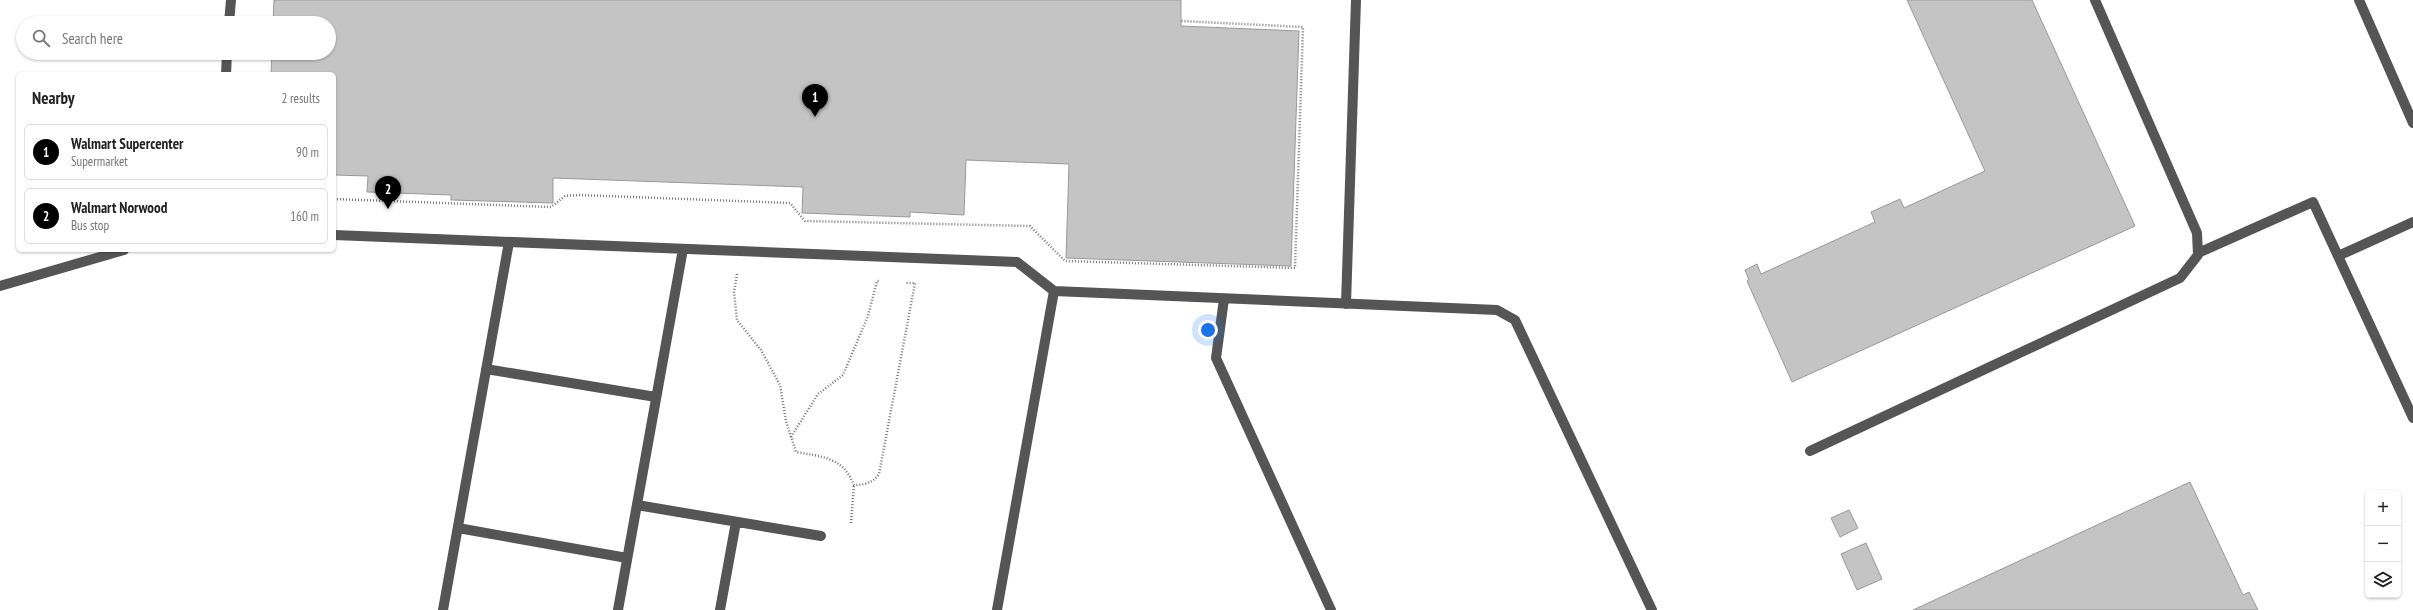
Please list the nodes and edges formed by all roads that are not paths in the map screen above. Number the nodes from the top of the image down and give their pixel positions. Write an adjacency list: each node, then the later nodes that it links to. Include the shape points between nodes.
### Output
1 (231, 0): 5 (lane)
2 (1356, 0): 19 (lane)
3 (2095, 0): 14 (lane, via 2197,232)
4 (2359, 0): 8 (lane)
5 (230, 16)
6 (227, 60): 7 (lane)
7 (226, 72)
8 (2413, 123)
9 (2413, 222): 15 (lane)
10 (336, 235): 11 (lane)
11 (509, 242): 12 (lane); 20 (lane)
12 (683, 249): 17 (lane, via 1017,262); 21 (lane)
13 (117, 252): 16 (lane)
14 (2198, 253): 15 (lane, via 2313,202); 23 (lane, via 2180,278)
15 (2338, 256): 22 (lane)
16 (0, 286)
17 (1054, 291): 18 (lane); 32 (lane)
18 (1224, 299): 19 (lane); 33 (lane, via 1216,358)
19 (1346, 304): 34 (lane, via 1497,310 1515,320)
20 (486, 369): 21 (lane); 26 (lane)
21 (656, 397): 24 (lane)
22 (2413, 418)
23 (1810, 451)
24 (637, 505): 25 (lane); 28 (lane)
25 (736, 522): 27 (lane); 31 (lane)
26 (458, 528): 28 (lane); 29 (lane)
27 (821, 536)
28 (628, 558): 30 (lane)
29 (443, 610)
30 (618, 610)
31 (720, 610)
32 (997, 610)
33 (1331, 610)
34 (1652, 610)

